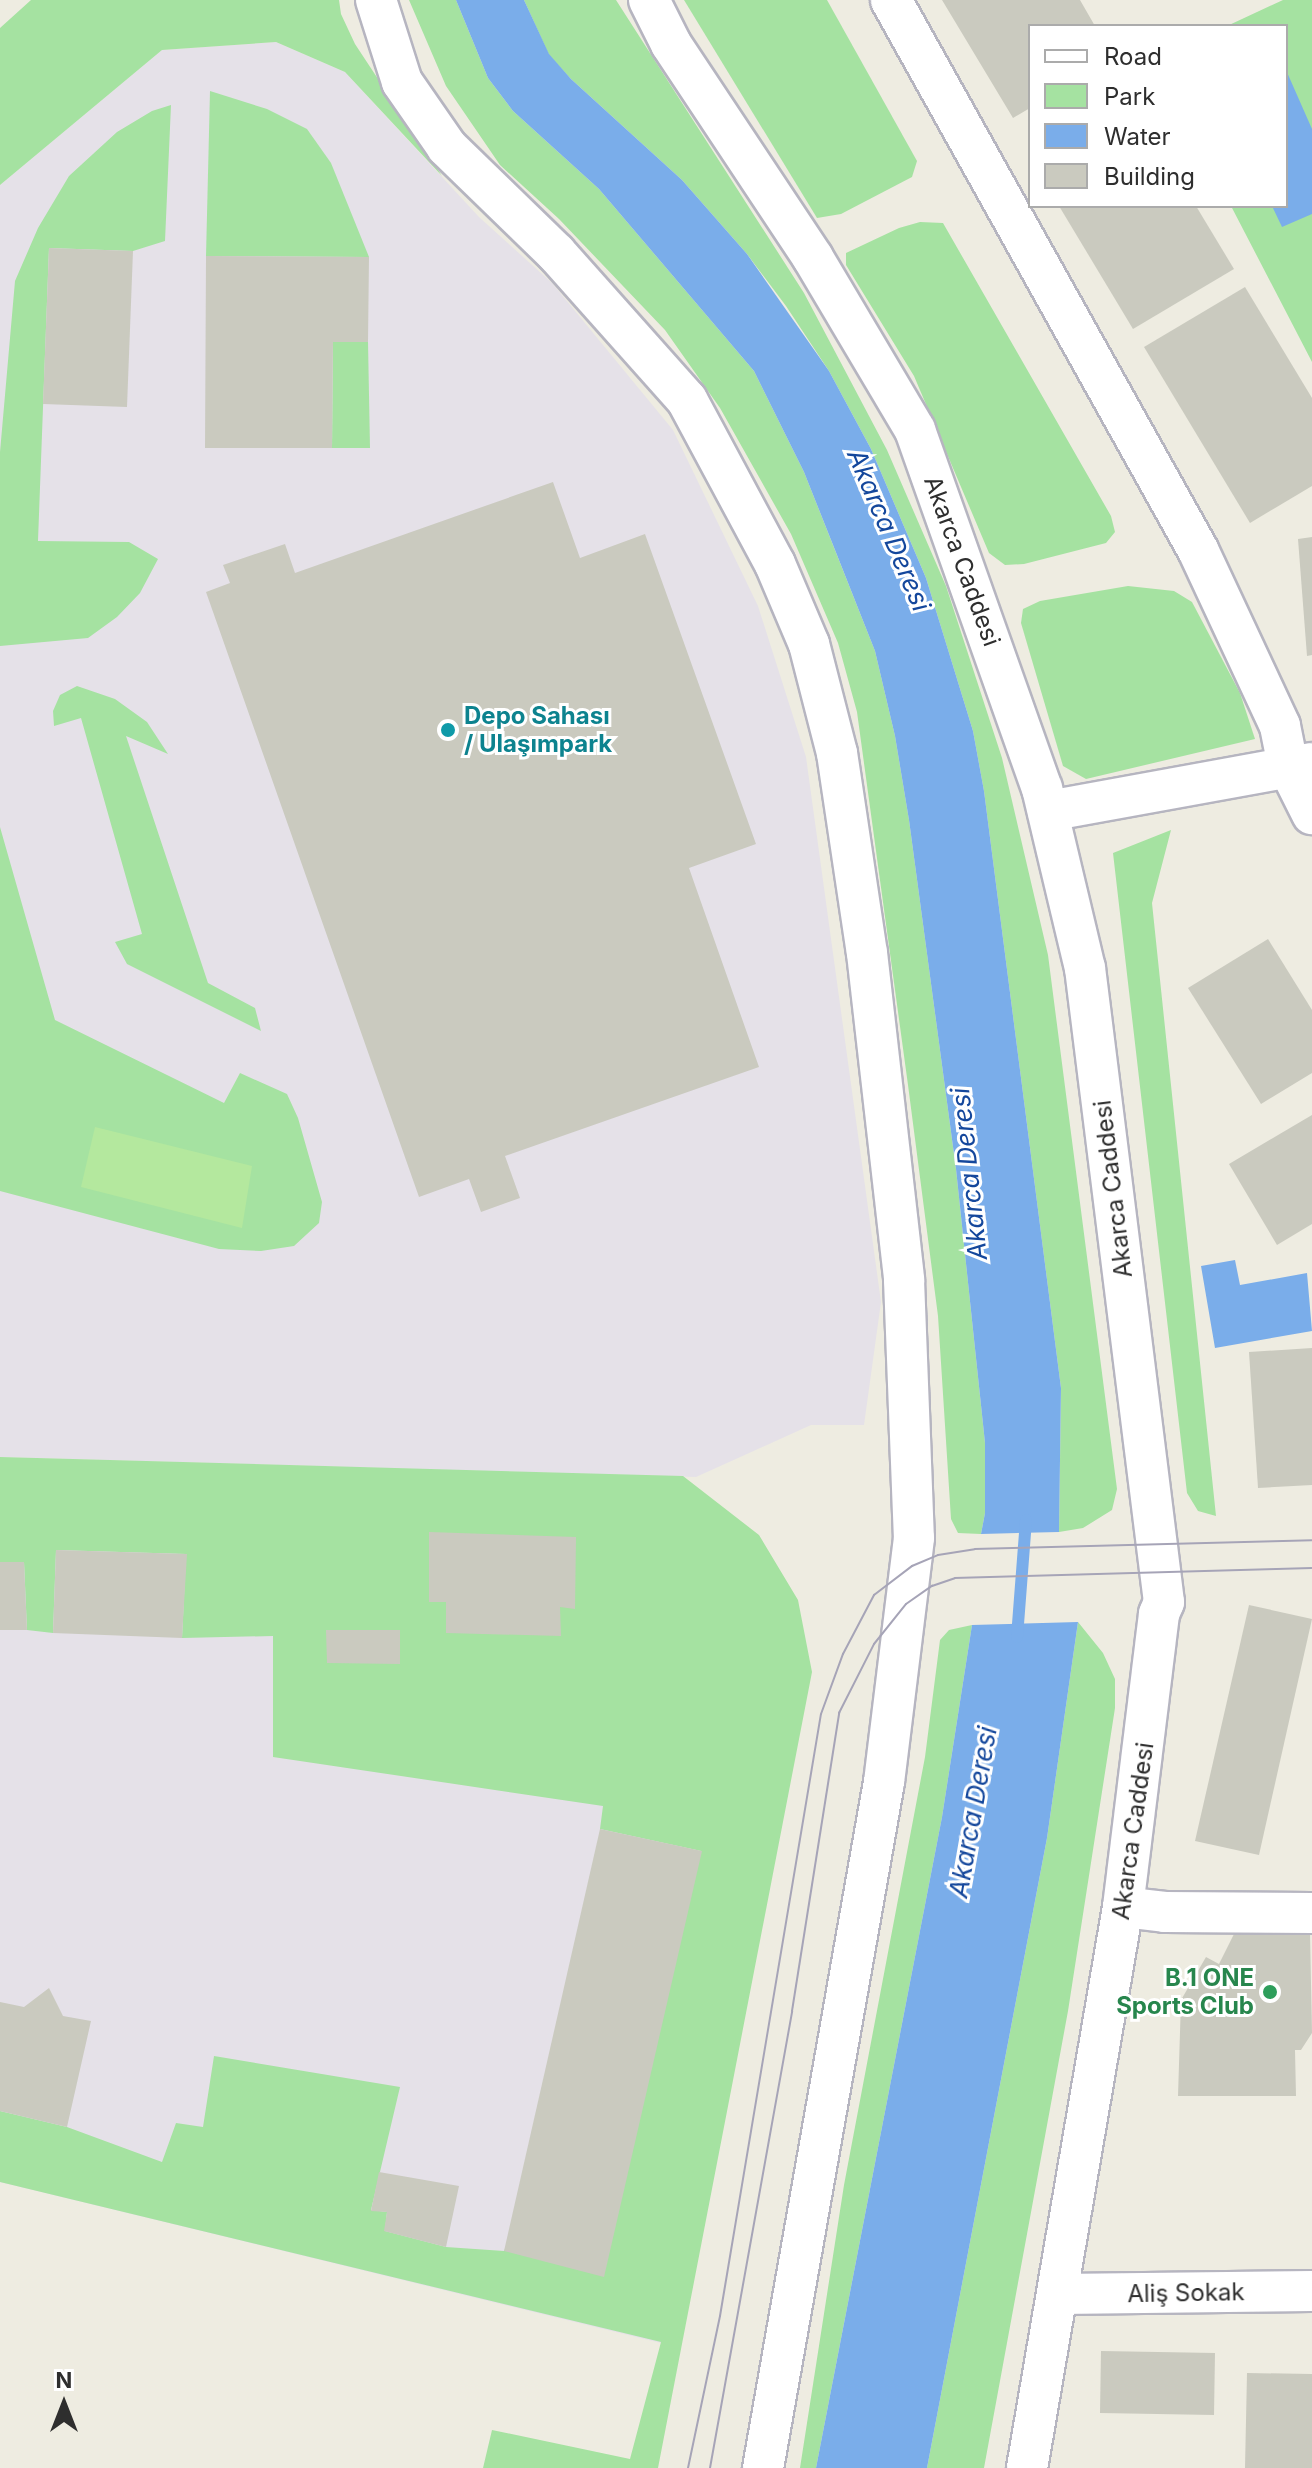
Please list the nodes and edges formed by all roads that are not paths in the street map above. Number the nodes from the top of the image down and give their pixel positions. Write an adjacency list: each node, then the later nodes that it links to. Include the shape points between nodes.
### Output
1 (376, 0): 11 (street, via 402,82 447,147 556,253 687,400 775,564 809,644 837,753 871,984 904,1280 913,1555 884,1782)
2 (649, 0): 5 (street, Akarca Caddesi, via 671,44 813,258 915,430)
3 (891, 0): 4 (street, via 1198,550)
4 (1300, 764): 5 (street); 6 (street)
5 (1048, 811): 7 (street, Akarca Caddesi, via 1085,968 1164,1602)
6 (1312, 814)
7 (1123, 1907): 8 (street); 10 (street, Akarca Caddesi)
8 (1312, 1913)
9 (1312, 2291): 10 (street, Aliş Sokak)
10 (1059, 2294): 12 (street, Akarca Caddesi)
11 (763, 2468)
12 (1027, 2468)

